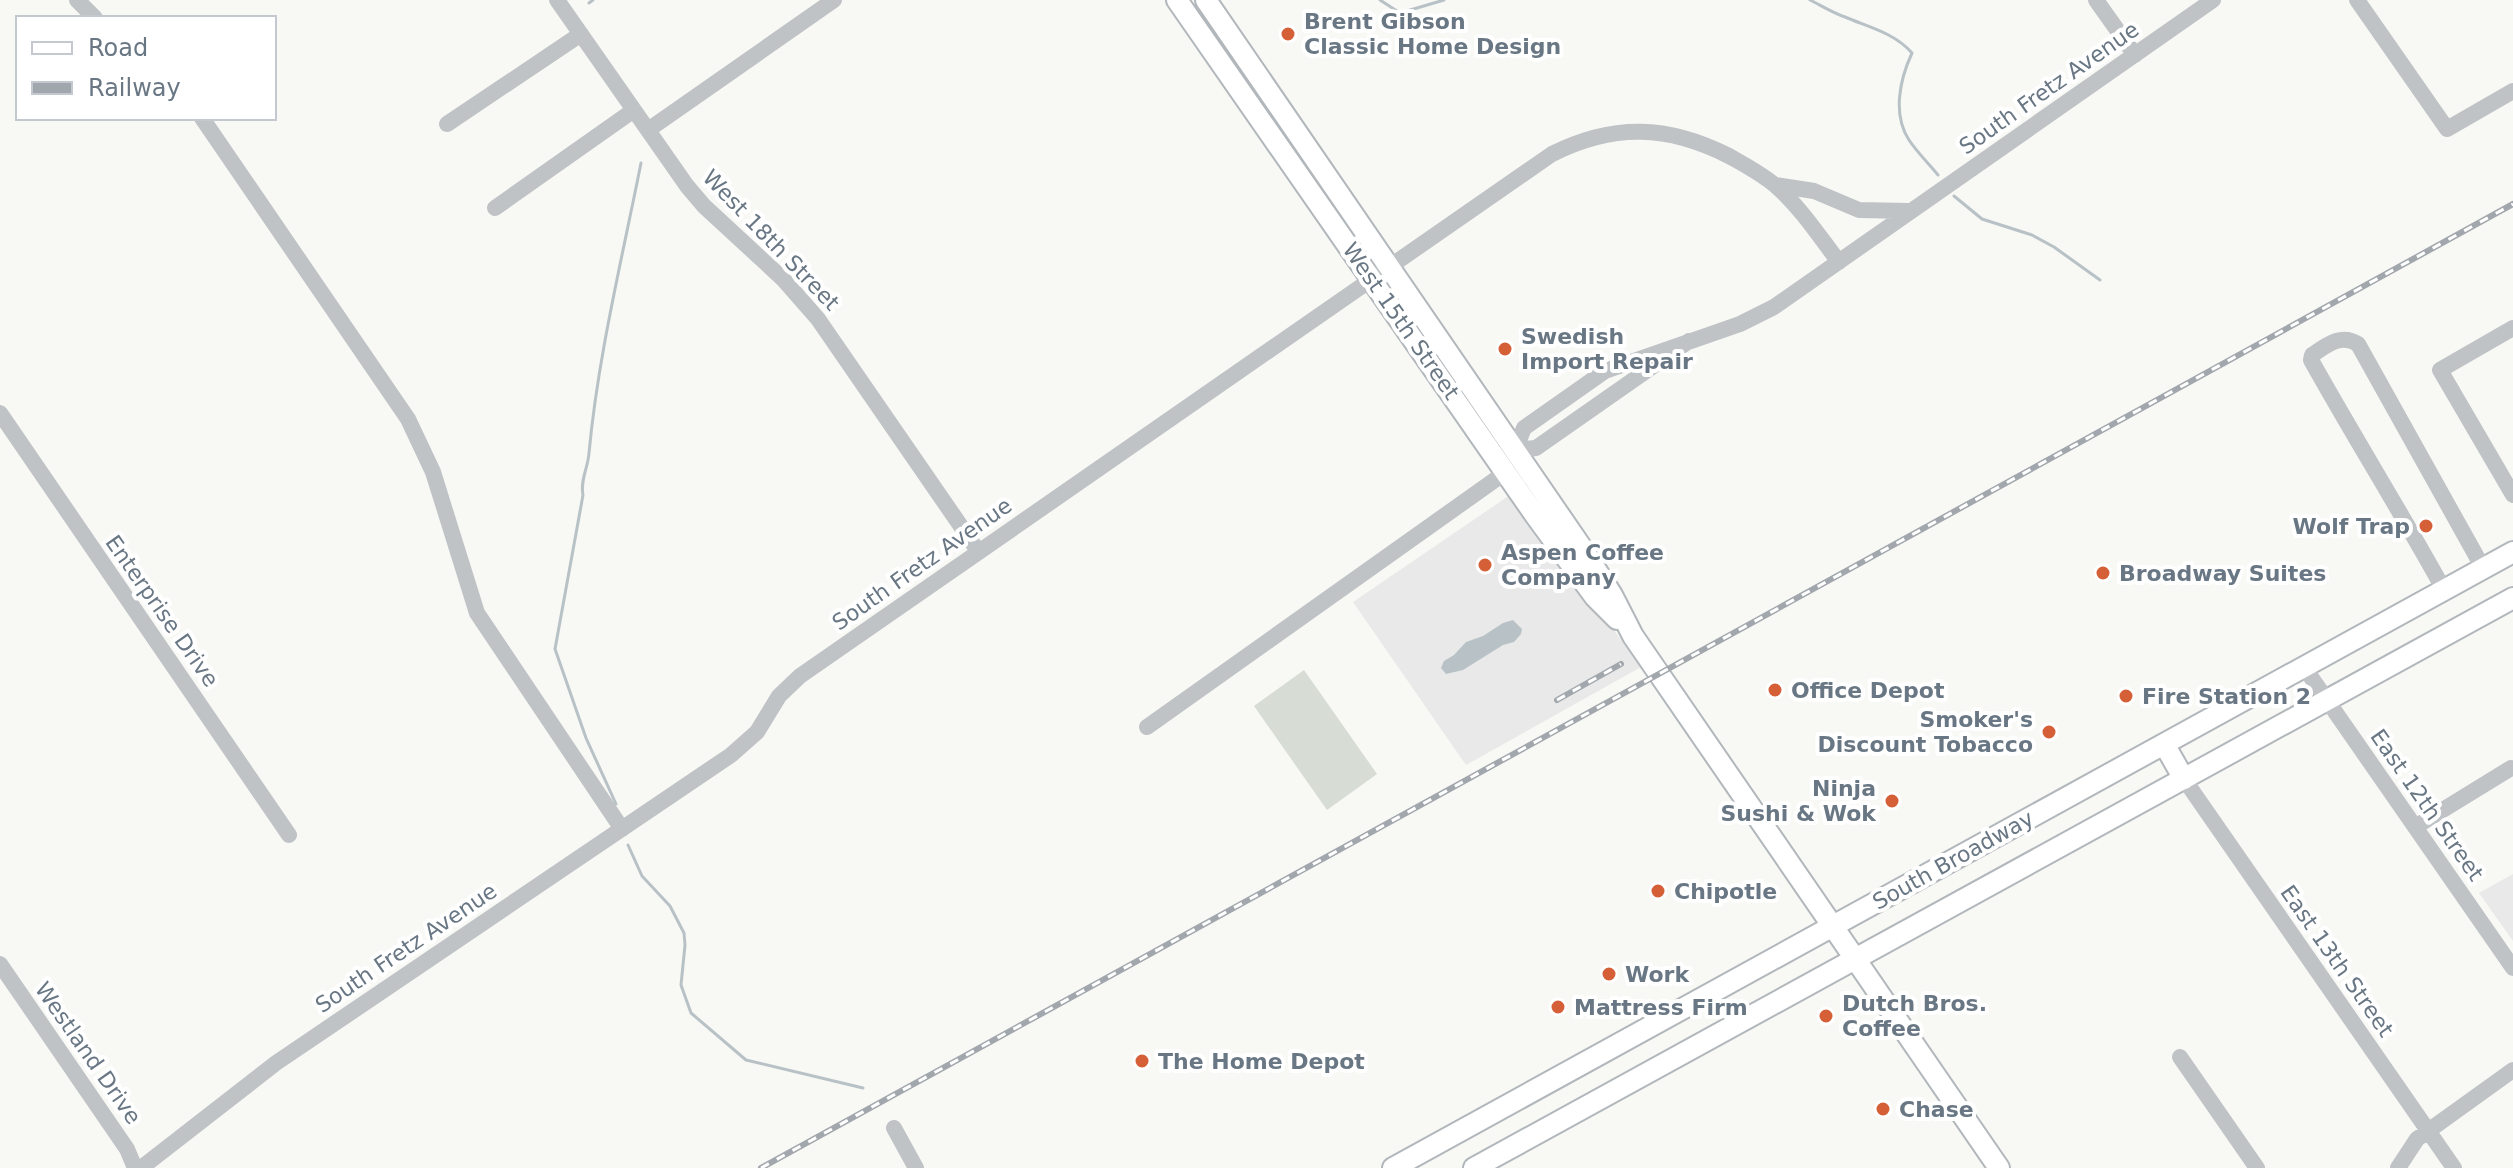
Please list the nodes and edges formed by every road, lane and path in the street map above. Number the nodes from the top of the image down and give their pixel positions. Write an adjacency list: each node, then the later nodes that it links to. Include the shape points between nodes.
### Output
1 (77, 0): 9 (street)
2 (557, 0): 10 (street, West 18th Street)
3 (834, 0): 16 (street)
4 (1177, 0): 22 (main road, West 15th Street)
5 (1206, 0): 21 (main road, West 15th Street)
6 (2096, 0): 11 (street)
7 (2213, 0): 11 (street, South Fretz Avenue)
8 (2357, 0): 12 (street, via 2447,129)
9 (93, 16)
10 (581, 34): 13 (street, West 18th Street); 15 (street)
11 (2135, 55): 19 (street, South Fretz Avenue)
12 (2513, 91)
13 (634, 110): 16 (street, West 18th Street); 18 (street)
14 (203, 120): 42 (street, via 408,419 433,472 477,613)
15 (447, 124)
16 (648, 130): 29 (street, West 18th Street, via 704,206 818,319)
17 (1775, 185): 19 (street, South Fretz Avenue, via 1814,191 1859,210); 20 (street, South Fretz Avenue); 21 (street, South Fretz Avenue, via 1707,145 1677,135 1601,135 1552,154)
18 (495, 208)
19 (1911, 211): 20 (street, South Fretz Avenue)
20 (1839, 262): 24 (street, South Fretz Avenue, via 1769,310)
21 (1389, 266): 22 (street, South Fretz Avenue); 26 (main road, West 15th Street)
22 (1371, 278): 27 (main road, West 15th Street); 29 (street, South Fretz Avenue)
23 (2513, 328): 28 (street, via 2440,370)
24 (1689, 341): 26 (street, South Fretz Avenue, via 1536,448); 26 (street, South Fretz Avenue, via 1605,371 1524,428)
25 (0, 413): 43 (street, Enterprise Drive)
26 (1515, 450): 27 (main road); 34 (main road, West 15th Street, via 1586,554)
27 (1506, 472): 34 (main road, West 15th Street, via 1595,597); 37 (street)
28 (2513, 495)
29 (978, 551): 42 (street, South Fretz Avenue, via 800,676 779,696 746,744)
30 (2513, 552): 31 (main road, South Broadway)
31 (2483, 568): 32 (main road, South Broadway); 32 (street, via 2358,344 2337,340 2311,360)
32 (2444, 590): 35 (main road, South Broadway)
33 (2513, 598): 36 (main road, South Broadway)
34 (1633, 636): 44 (main road, West 15th Street)
35 (2304, 667): 36 (street, East 12th Street); 38 (main road, South Broadway)
36 (2327, 701): 40 (main road, South Broadway); 41 (street, East 12th Street)
37 (1147, 727)
38 (2164, 744): 40 (main road); 44 (main road, South Broadway)
39 (2511, 768): 41 (street)
40 (2184, 779): 45 (main road, South Broadway); 51 (street, East 13th Street)
41 (2415, 827): 47 (street, East 12th Street)
42 (622, 829): 54 (street, South Fretz Avenue, via 276,1063)
43 (289, 835)
44 (1834, 925): 45 (main road, West 15th Street); 56 (main road, South Broadway)
45 (1856, 957): 57 (main road, South Broadway); 58 (main road, West 15th Street)
46 (0, 964): 53 (street, Westland Drive)
47 (2513, 968)
48 (2180, 1057): 59 (street)
49 (2513, 1070): 51 (street)
50 (894, 1128): 55 (street)
51 (2428, 1130): 52 (street, East 13th Street); 60 (street, via 2411,1145)
52 (2442, 1151): 61 (street); 62 (street, East 13th Street)
53 (135, 1168)
54 (141, 1168)
55 (916, 1168)
56 (1393, 1168)
57 (1474, 1168)
58 (1999, 1168)
59 (2257, 1168)
60 (2398, 1168)
61 (2433, 1168)
62 (2454, 1168)

